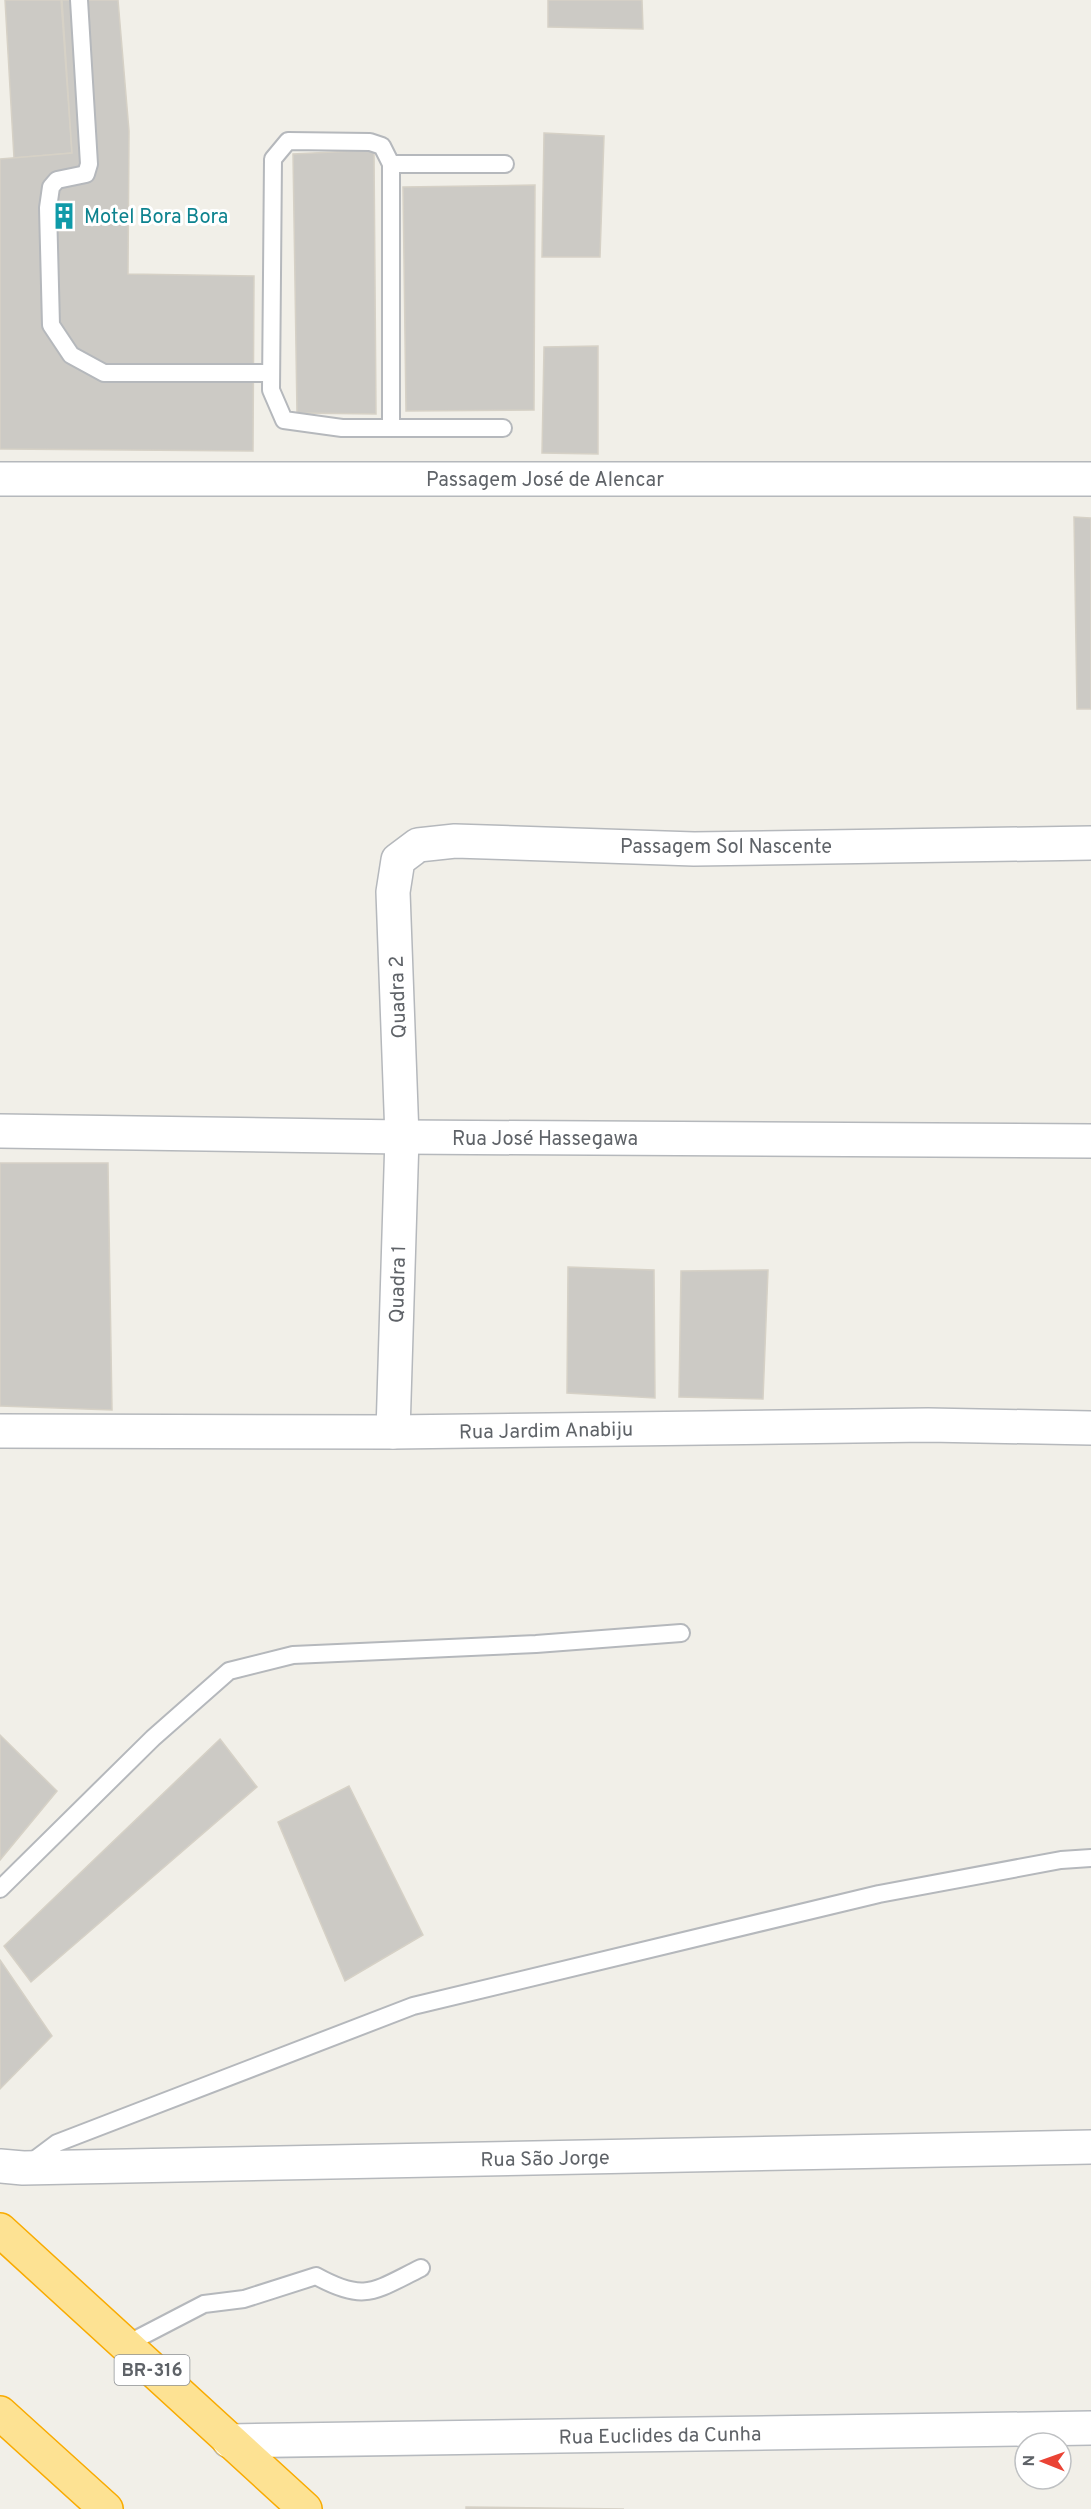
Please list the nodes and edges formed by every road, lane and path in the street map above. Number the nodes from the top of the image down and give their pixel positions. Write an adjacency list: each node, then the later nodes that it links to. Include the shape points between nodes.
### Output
1 (80, 0): 4 (lane, via 89,164 86,174 57,180 51,187 51,325 71,355 104,373)
2 (392, 164): 3 (lane); 4 (lane, via 382,146 370,142 288,141 273,159); 5 (lane)
3 (505, 164)
4 (271, 373): 5 (lane, via 271,390 284,420 342,428)
5 (391, 428): 6 (lane)
6 (503, 428)
7 (1091, 478): 8 (street, Passagem José de Alencar)
8 (0, 479)
9 (1091, 843): 10 (street, Passagem Sol Nascente, via 694,849 455,841 418,845 399,860)
10 (393, 892): 12 (street, Quadra 2)
11 (0, 1131): 12 (street, Rua José Hassegawa)
12 (402, 1137): 13 (street, Rua José Hassegawa); 16 (street, Quadra 1)
13 (1091, 1141)
14 (1091, 1428): 16 (street, Rua Jardim Anabiju, via 928,1425)
15 (0, 1431): 16 (street, Rua Jardim Anabiju)
16 (393, 1432)
17 (681, 1633): 19 (lane, via 293,1655 229,1671 153,1738)
18 (1091, 1858): 21 (lane, via 1061,1860 879,1894 413,2006 57,2143)
19 (0, 1889)
20 (1091, 2147): 21 (street, Rua São Jorge)
21 (12, 2167)
22 (0, 2230): 24 (highway, BR-316)
23 (421, 2268): 24 (lane, via 372,2292 343,2290 316,2276 244,2299 204,2304)
24 (125, 2345): 27 (highway, BR-316)
25 (3, 2422): 28 (highway)
26 (1091, 2428): 27 (street, Rua Euclides da Cunha)
27 (229, 2441): 29 (highway, BR-316)
28 (106, 2509)
29 (305, 2509)

